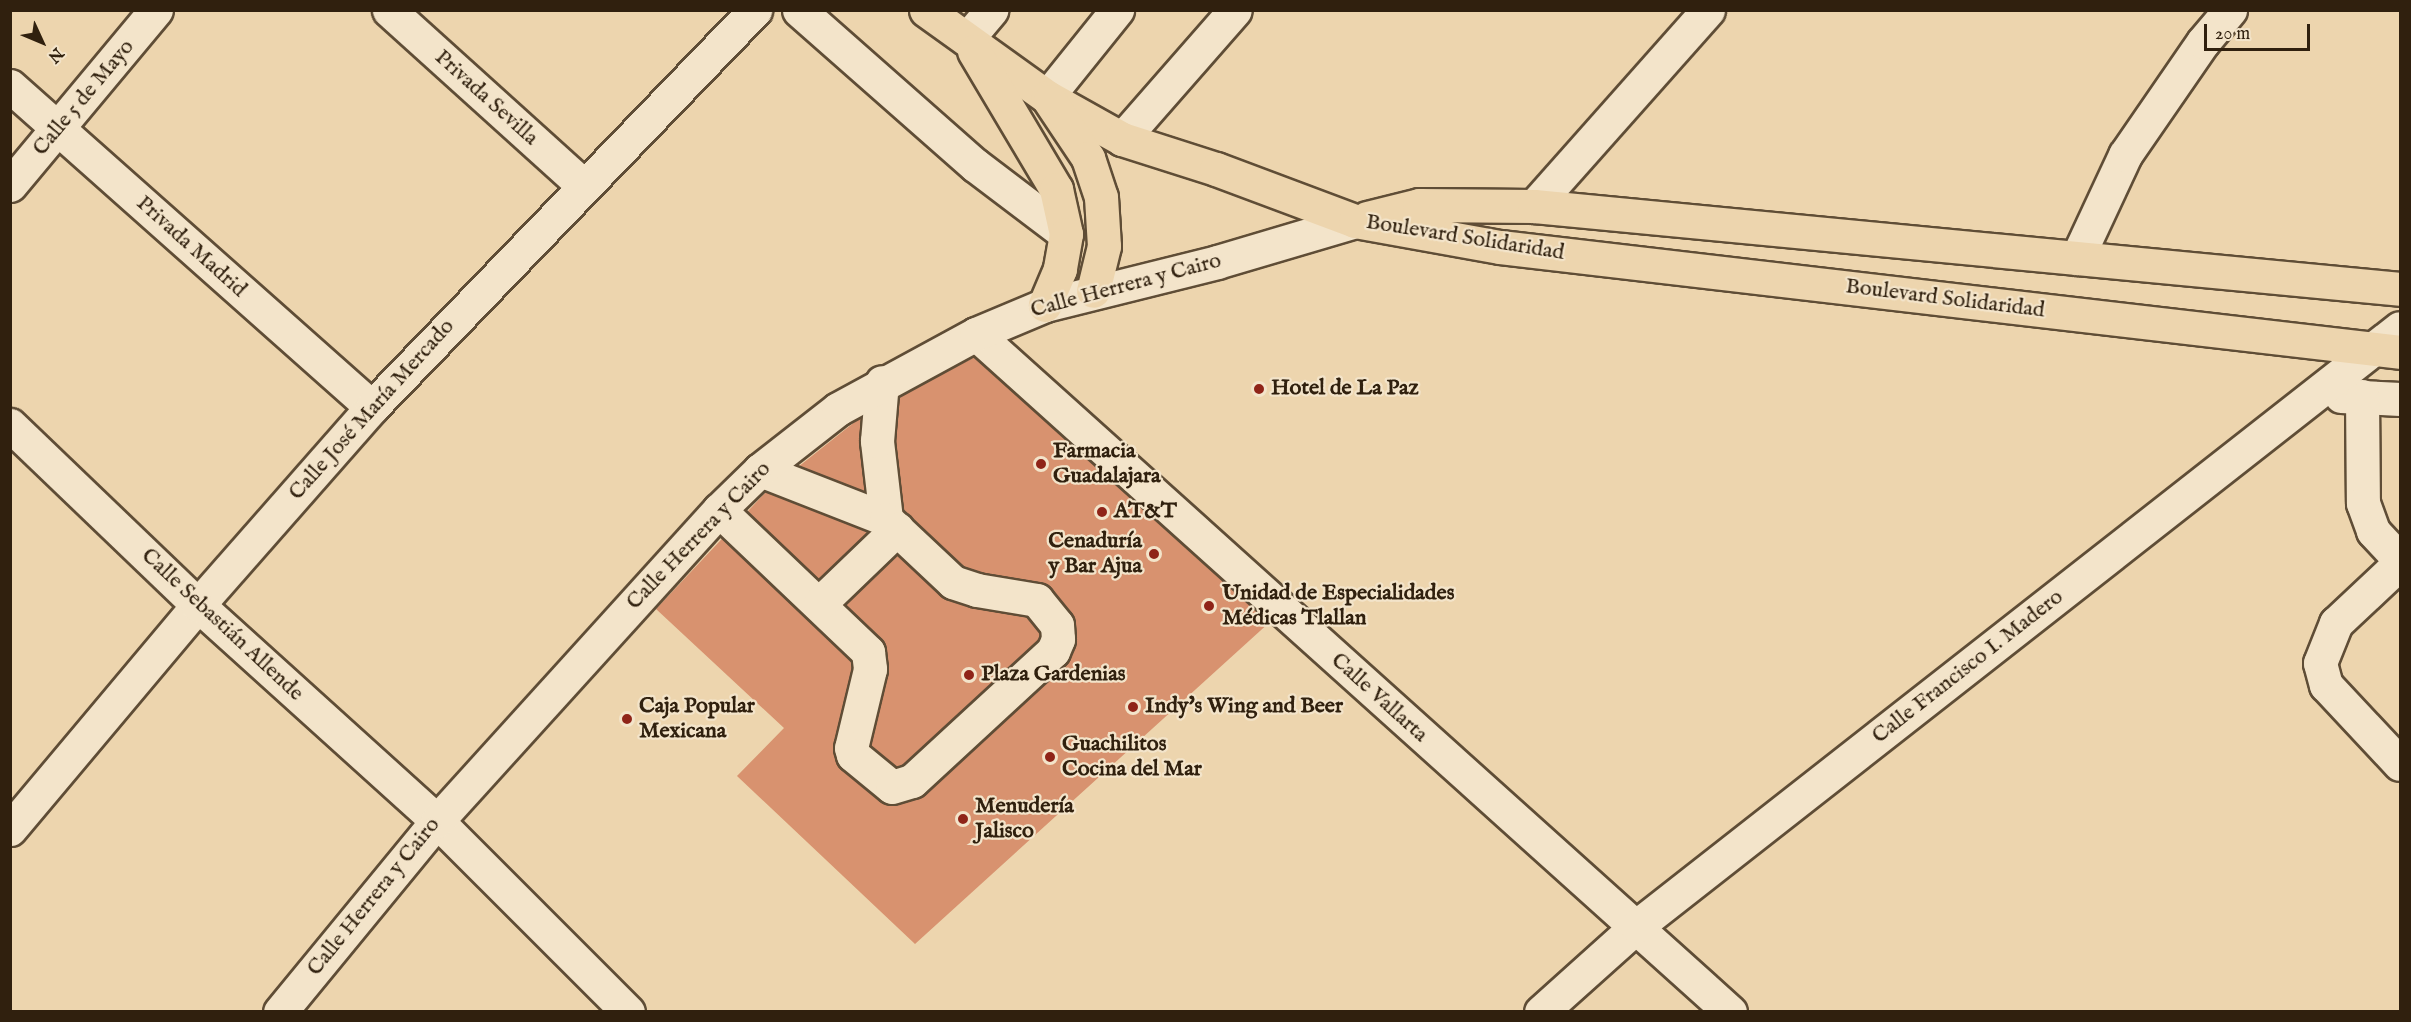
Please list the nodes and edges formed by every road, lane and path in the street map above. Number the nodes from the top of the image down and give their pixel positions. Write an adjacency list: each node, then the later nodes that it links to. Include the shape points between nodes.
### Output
1 (156, 10): 14 (street, Calle 5 de Mayo)
2 (389, 10): 17 (street, Privada Sevilla)
3 (755, 10): 17 (street, Calle José María Mercado)
4 (799, 10): 20 (street, via 975,165)
5 (927, 10): 11 (main road)
6 (991, 10): 11 (street)
7 (1117, 10): 13 (street)
8 (1235, 10): 15 (street)
9 (1708, 10): 18 (street)
10 (2230, 10): 21 (street, via 2203,42 2125,155)
11 (967, 39): 13 (main road); 20 (main road, via 1056,189)
12 (10, 86): 14 (street, Privada Madrid)
13 (1047, 97): 15 (main road); 23 (main road, via 1088,158 1101,197 1104,246)
14 (58, 129): 16 (street, Calle 5 de Mayo); 32 (street, Privada Madrid)
15 (1122, 139): 19 (main road)
16 (10, 185)
17 (583, 185): 32 (street, Calle José María Mercado)
18 (1534, 207): 19 (main road, Boulevard Solidaridad, via 1419,205); 21 (main road, Boulevard Solidaridad)
19 (1355, 221): 23 (street, Calle Herrera y Cairo, via 1217,262); 27 (main road, Boulevard Solidaridad, via 1500,247)
20 (1066, 234): 24 (main road, via 1060,268)
21 (2077, 258): 22 (main road, Boulevard Solidaridad)
22 (2400, 289)
23 (1093, 291): 24 (street, Calle Herrera y Cairo)
24 (1046, 305): 26 (street, Calle Herrera y Cairo)
25 (2400, 328): 27 (street, Calle Francisco I. Madero)
26 (976, 334): 28 (street, Calle Herrera y Cairo); 43 (street, Calle Vallarta)
27 (2388, 351): 29 (street, Calle Francisco I. Madero)
28 (882, 382): 34 (street, Calle Herrera y Cairo, via 838,409); 36 (street, via 877,441)
29 (2315, 395): 30 (street); 43 (street, Calle Francisco I. Madero)
30 (2362, 396): 31 (street); 37 (street, via 2363,503 2373,531)
31 (2400, 399)
32 (372, 407): 39 (street, Calle José María Mercado)
33 (10, 425): 39 (street, Calle Sebastián Allende)
34 (760, 470): 35 (street, Calle Herrera y Cairo); 36 (street)
35 (719, 510): 38 (street); 41 (street, Calle Herrera y Cairo)
36 (891, 524): 38 (street); 38 (street, via 959,585 1037,600 1057,625 1058,639 1053,651 912,780 901,786 884,784 852,755 851,742 871,662 863,644)
37 (2400, 561): 40 (street, via 2336,623 2320,663 2326,685)
38 (820, 603)
39 (198, 605): 41 (street, Calle Sebastián Allende); 42 (street, Calle José María Mercado)
40 (2400, 764)
41 (437, 821): 44 (street, Calle Herrera y Cairo); 45 (street, Calle Sebastián Allende)
42 (10, 829)
43 (1637, 926): 46 (street, Calle Francisco I. Madero); 47 (street, Calle Vallarta)
44 (280, 1011)
45 (628, 1011)
46 (1541, 1011)
47 (1730, 1011)

